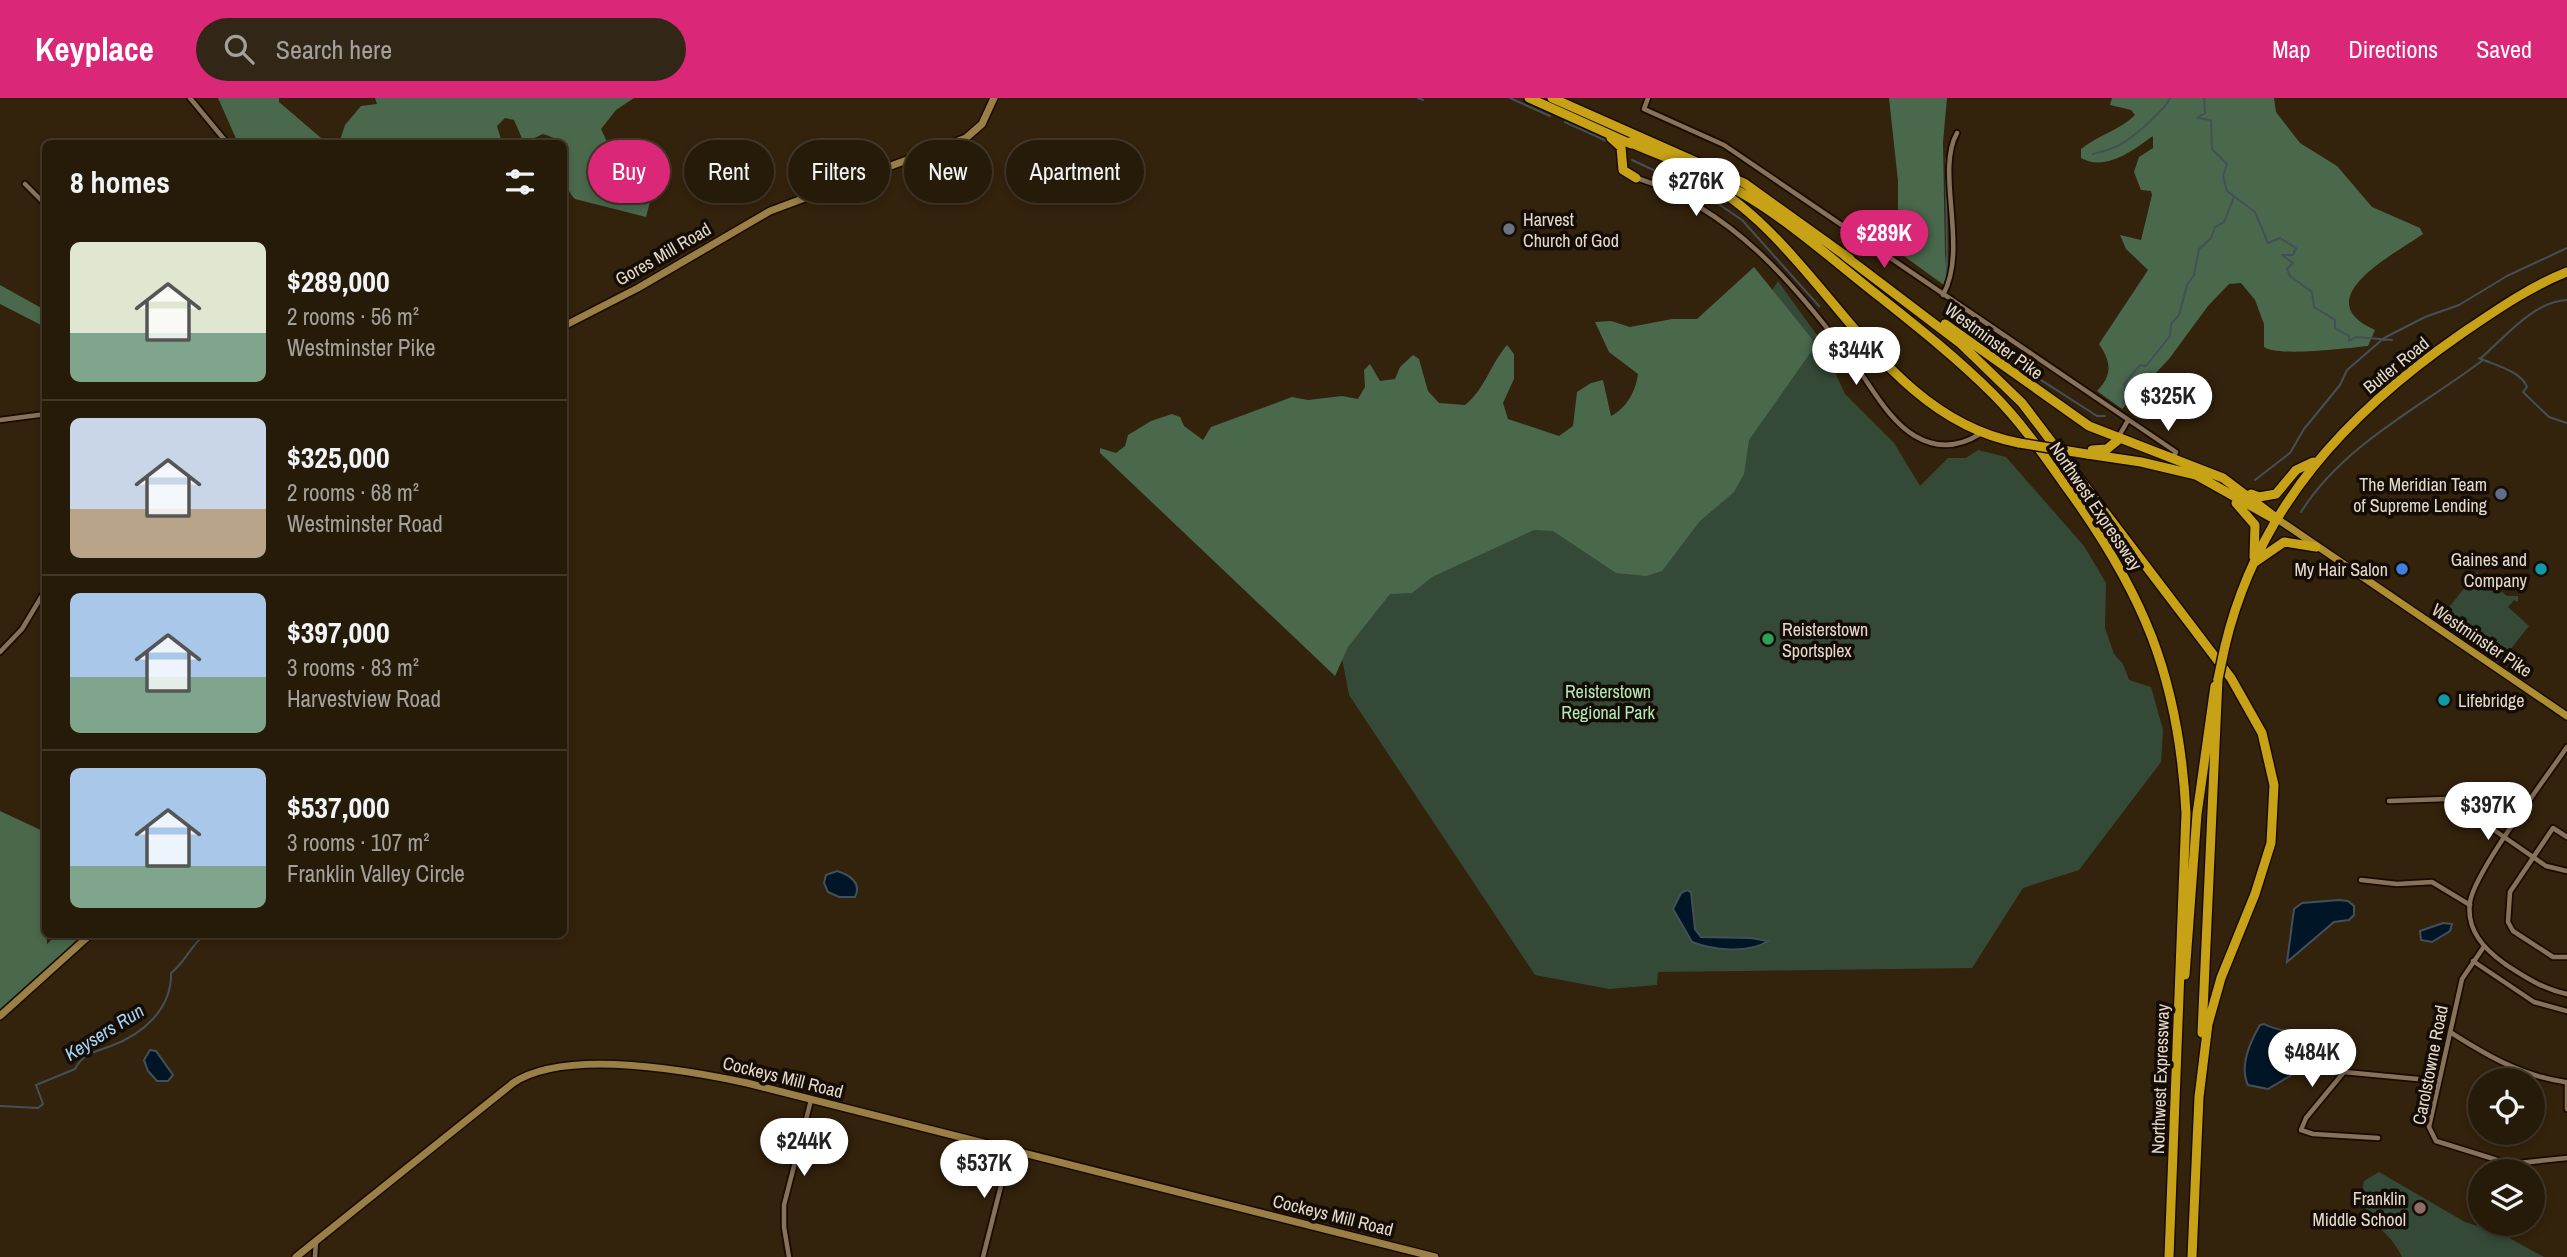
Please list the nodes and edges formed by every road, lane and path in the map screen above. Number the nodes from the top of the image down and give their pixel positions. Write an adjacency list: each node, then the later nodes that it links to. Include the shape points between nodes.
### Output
1 (190, 98): 8 (street)
2 (994, 98): 16 (street, Gores Mill Road, via 982,124 966,138 770,211)
3 (1529, 98): 6 (highway, Westminster Pike)
4 (1552, 98): 13 (highway, Westminster Pike, via 1744,183)
5 (1648, 98): 15 (street, via 1644,108 1724,145)
6 (1602, 130): 9 (highway, Westminster Pike); 10 (highway, via 1621,147 1626,174)
7 (1957, 133): 15 (street, via 1951,155 1953,269)
8 (225, 140)
9 (1629, 142): 20 (highway, Westminster Pike, via 1699,178 1746,211 1920,397); 52 (highway, Northwest Expressway, via 1720,181 1758,204 1954,358 2031,438 2117,560 2157,651 2182,755 2186,813)
10 (1636, 178): 20 (street, via 1695,203 1759,251 1810,307 1902,426 1941,445 1958,445)
11 (25, 184): 12 (street)
12 (42, 201)
13 (1845, 256): 21 (highway, Westminster Pike, via 2072,416); 55 (highway, Northwest Expressway, via 1961,344 2022,403 2242,693 2262,733 2274,785 2271,843 2213,1002)
14 (2567, 272): 25 (highway, Butler Road, via 2497,310 2416,366)
15 (1943, 295): 19 (street)
16 (567, 324)
17 (42, 415): 18 (street)
18 (0, 420)
19 (2127, 422): 21 (street); 23 (street)
20 (1980, 433): 22 (highway, Westminster Pike, bridge)
21 (2118, 440): 22 (highway, via 2108,449); 23 (highway, Westminster Pike); 24 (highway)
22 (2085, 451): 24 (highway, Westminster Pike)
23 (2174, 455): 26 (highway, via 2167,462); 27 (highway, Westminster Pike)
24 (2128, 460): 26 (highway, Westminster Pike)
25 (2316, 460): 27 (highway, via 2296,470 2276,494 2267,497 2253,496); 29 (highway, Butler Road)
26 (2141, 461): 28 (highway, Westminster Pike, via 2196,475)
27 (2223, 478): 29 (highway, Westminster Pike)
28 (2220, 488): 29 (highway, Westminster Pike); 31 (highway, via 2253,521 2257,537)
29 (2276, 518): 30 (main road, Westminster Pike); 31 (highway, Butler Road)
30 (2316, 547): 31 (highway, via 2284,542); 35 (main road, Westminster Pike)
31 (2253, 563): 34 (highway, Butler Road, bridge, via 2236,603)
32 (42, 596): 33 (street, via 22,629)
33 (0, 652)
34 (2218, 679): 52 (highway, via 2200,781); 55 (highway)
35 (2567, 716)
36 (2567, 747): 38 (street)
37 (2389, 801): 38 (street, via 2475,799 2490,826)
38 (2505, 838): 40 (street); 43 (street, via 2475,886)
39 (2567, 838): 40 (street, via 2553,828)
40 (2533, 858): 41 (street); 46 (street, via 2508,896 2510,927 2553,957)
41 (2567, 871)
42 (2361, 880): 43 (street, via 2432,882)
43 (2470, 905): 45 (street)
44 (87, 938): 50 (street)
45 (2483, 948): 47 (street, Carolstowne Road); 48 (street, via 2529,980)
46 (2567, 957)
47 (2473, 961): 49 (street, via 2534,1002); 51 (street, Carolstowne Road, via 2462,979)
48 (2567, 995)
49 (2567, 1011)
50 (0, 1016)
51 (2450, 1032): 53 (street, Carolstowne Road); 54 (street, via 2530,1075)
52 (2178, 1039): 67 (highway, Northwest Expressway)
53 (2439, 1081): 58 (street, via 2344,1072 2301,1130); 60 (street, Carolstowne Road, via 2429,1127 2435,1141 2511,1164)
54 (2566, 1082): 57 (street)
55 (2199, 1097): 68 (highway, Northwest Expressway)
56 (810, 1100): 59 (street, Cockeys Mill Road); 61 (street, Cockeys Mill Road, via 693,1073 580,1064 544,1068 500,1092); 64 (street, via 784,1205)
57 (2567, 1109)
58 (2378, 1138)
59 (1010, 1150): 65 (street); 66 (street, Cockeys Mill Road)
60 (2567, 1158)
61 (316, 1241): 62 (street, Cockeys Mill Road); 63 (street)
62 (296, 1257)
63 (315, 1257)
64 (789, 1257)
65 (983, 1257)
66 (1435, 1257)
67 (2169, 1257)
68 (2192, 1257)

